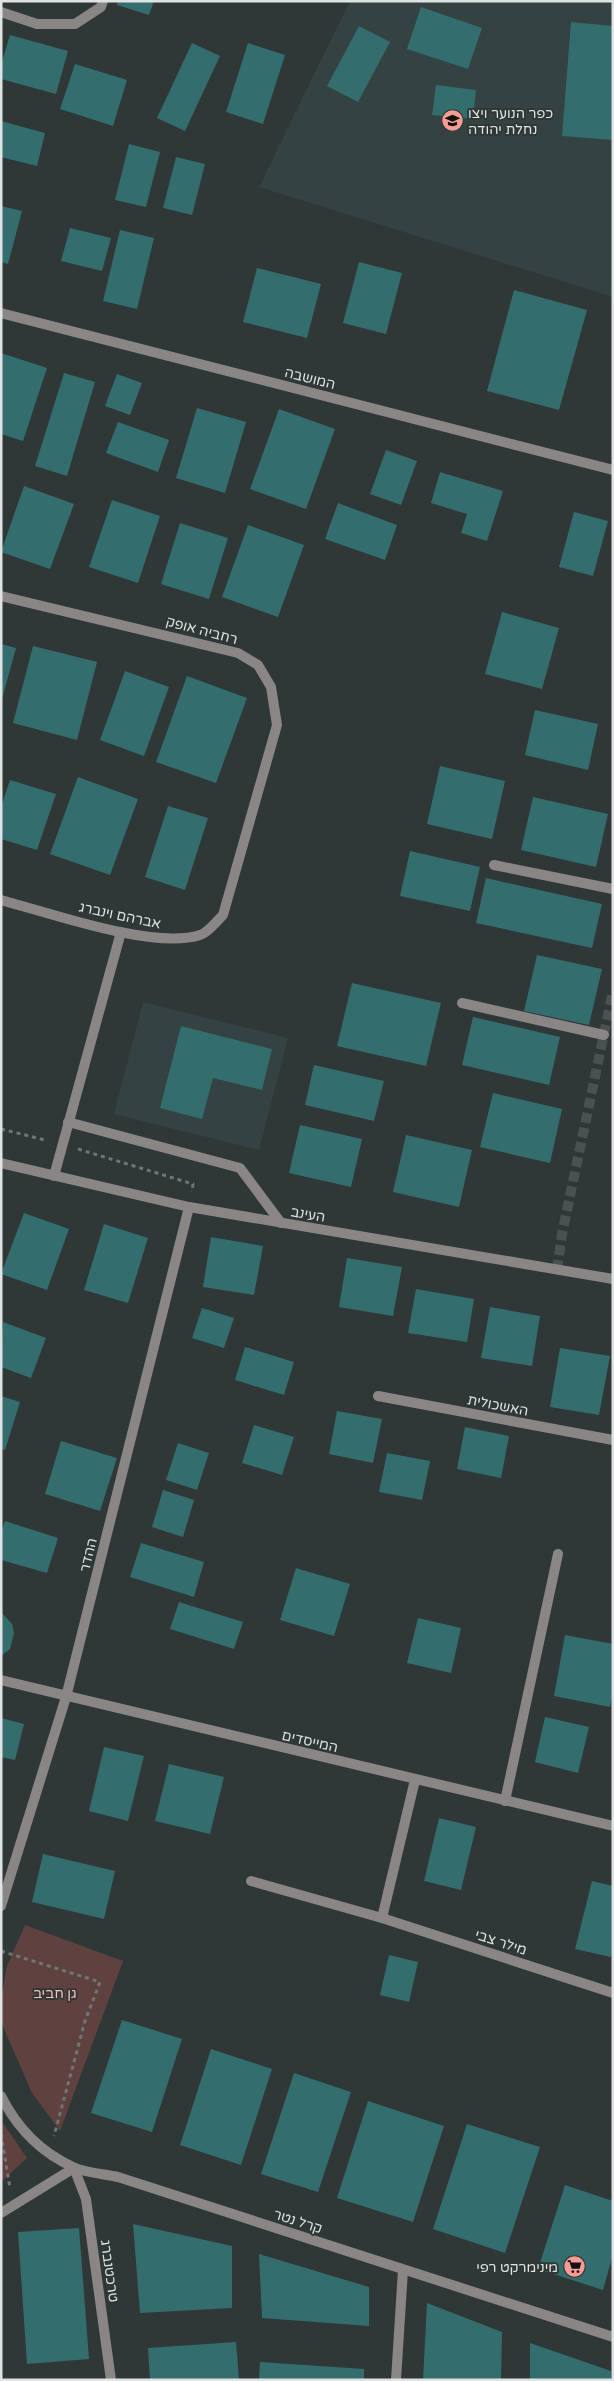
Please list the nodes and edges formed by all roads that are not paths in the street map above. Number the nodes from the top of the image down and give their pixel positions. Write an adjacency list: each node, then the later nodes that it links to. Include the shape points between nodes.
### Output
1 (103, 1): 2 (street, via 101,7 75,24 37,24)
2 (1, 12)
3 (1, 313): 4 (street, המושבה)
4 (613, 470)
5 (1, 596): 6 (street, רחביה אופק, via 207,644 238,653 258,665 270,687 277,725)
6 (249, 826): 10 (street, אברהם וינברג, via 223,915 202,935 165,940)
7 (494, 865): 8 (street)
8 (613, 889)
9 (1, 900): 10 (street, אברהם וינברג)
10 (121, 932): 13 (street)
11 (462, 1003): 12 (street)
12 (604, 1035)
13 (68, 1122): 15 (street); 17 (street, via 240,1168)
14 (1, 1163): 15 (street, העינב)
15 (54, 1176): 16 (street, העינב)
16 (189, 1207): 17 (street, העינב); 23 (street, ההדר)
17 (281, 1223): 18 (street, העינב)
18 (613, 1279)
19 (378, 1396): 20 (street, האשכולית)
20 (613, 1440)
21 (558, 1554): 25 (street)
22 (1, 1680): 23 (street, המייסדים)
23 (66, 1697): 24 (street, המייסדים); 28 (street, ההדר)
24 (415, 1780): 25 (street, המייסדים); 29 (street)
25 (505, 1801): 26 (street, המייסדים)
26 (613, 1826)
27 (251, 1881): 29 (street, מילר צבי)
28 (1, 1906)
29 (382, 1918): 30 (street, מילר צבי)
30 (613, 1992)
31 (1, 2096): 32 (street, קרל נטר, via 37,2147)
32 (74, 2168): 33 (street); 34 (street, קרל נטר, via 118,2177); 36 (street, טרכטנברג, via 86,2199)
33 (1, 2213)
34 (403, 2270): 35 (street, קרל נטר); 37 (street)
35 (613, 2337)
36 (111, 2380)
37 (396, 2380)

